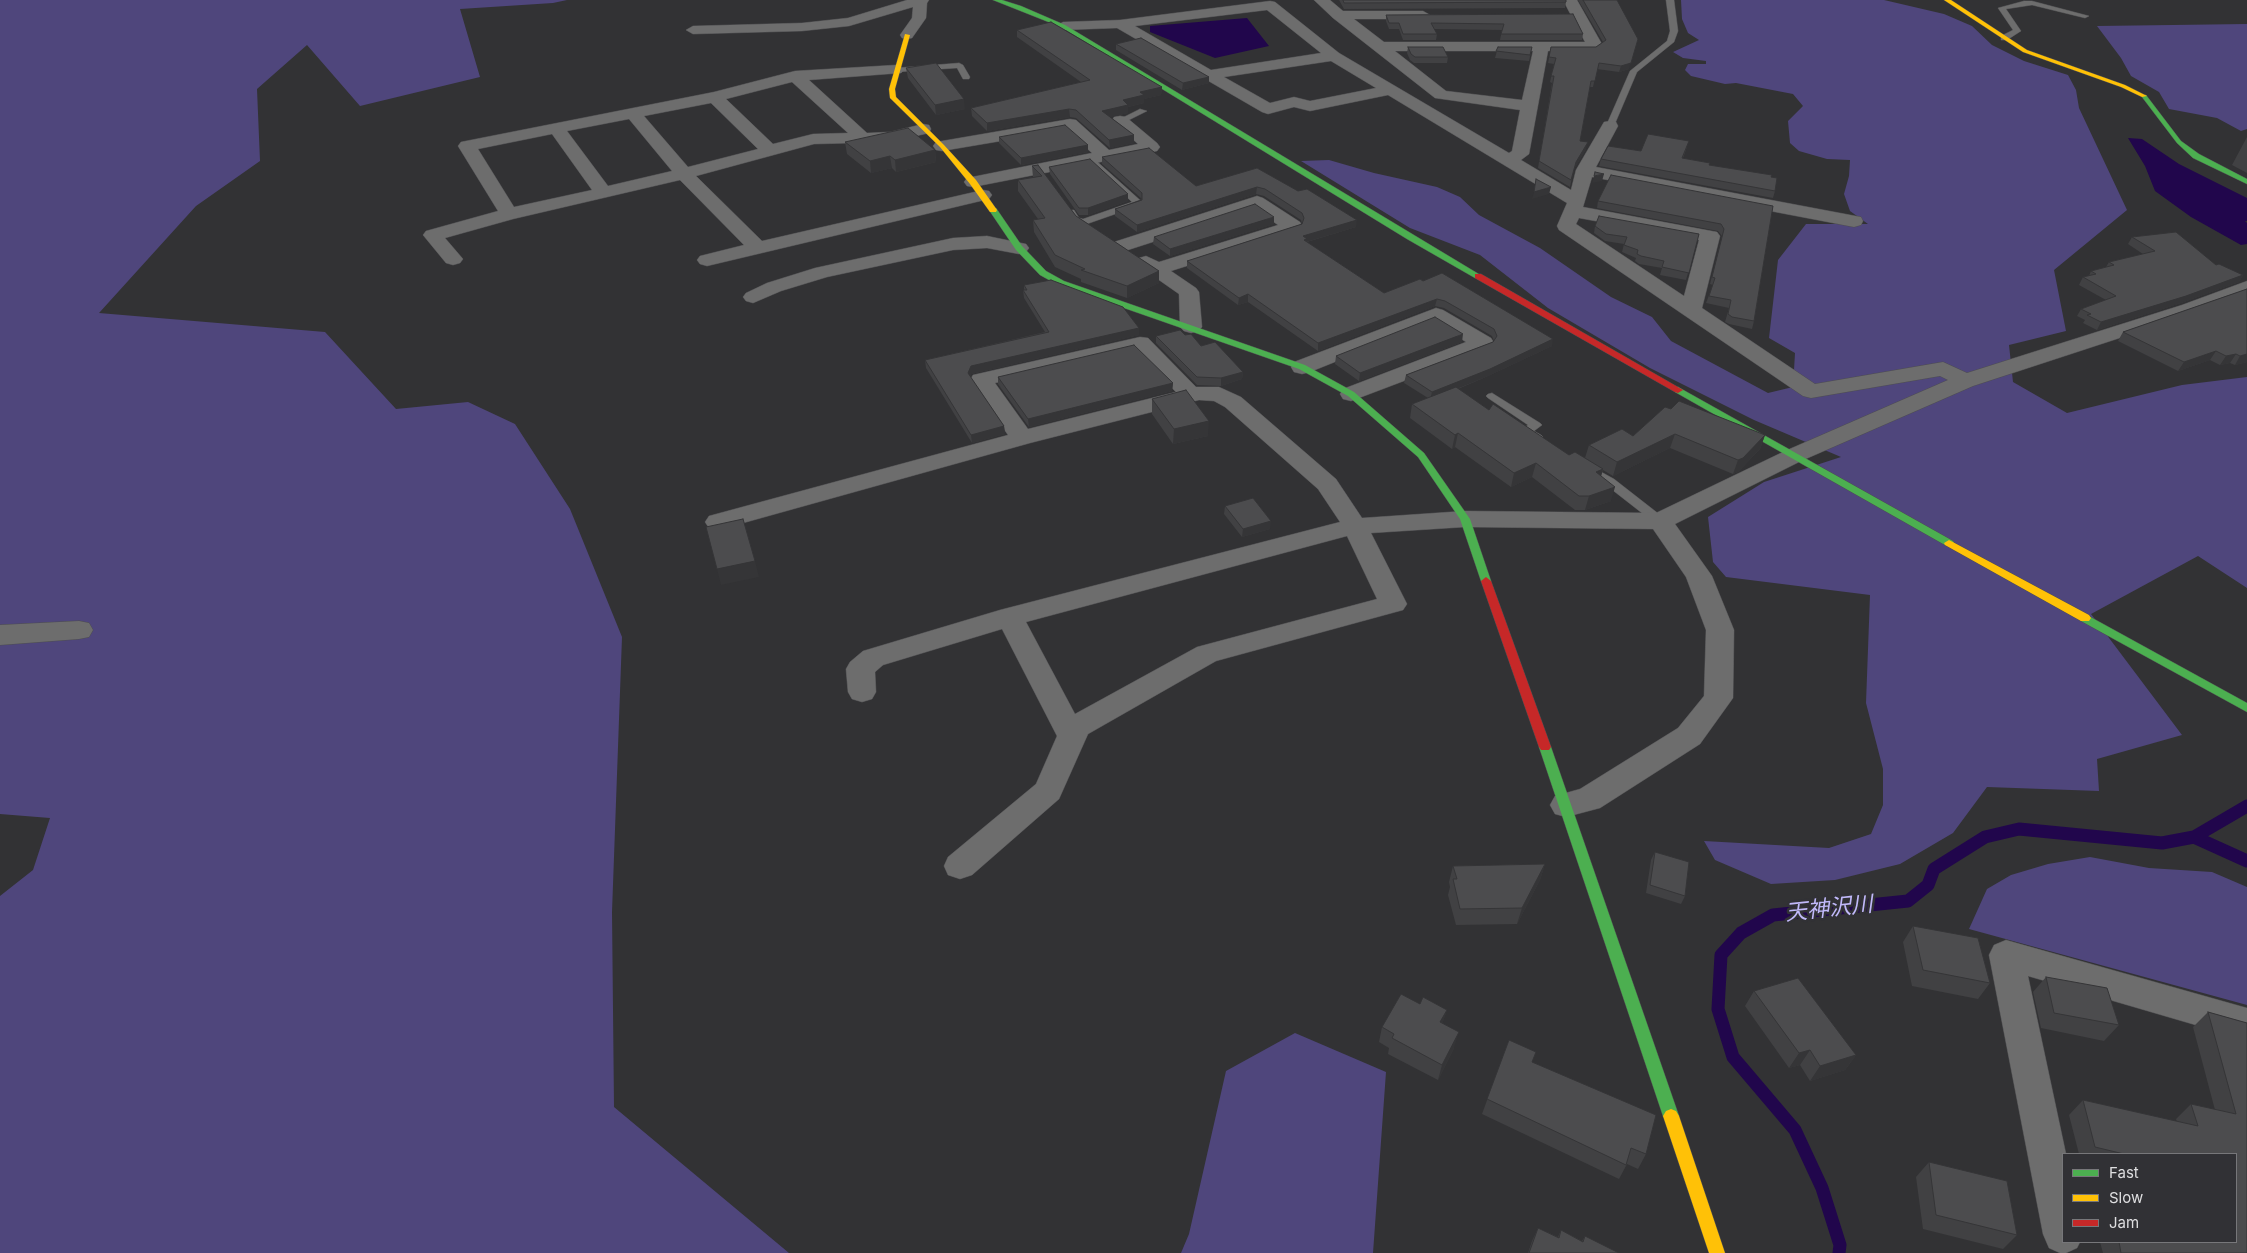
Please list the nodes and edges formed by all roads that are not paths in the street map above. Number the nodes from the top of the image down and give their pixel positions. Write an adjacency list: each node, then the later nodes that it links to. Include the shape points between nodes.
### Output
1 (920, 0): 16 (street, via 849,22 802,27); 17 (street, via 919,18)
2 (996, 0): 15 (street)
3 (1321, 0): 10 (street)
4 (1570, 0): 9 (street)
5 (1670, 0): 32 (lane, via 1674,31 1670,42 1634,71)
6 (1947, 0): 18 (street)
7 (2062, 11): 12 (lane); 13 (lane); 18 (lane, via 2032,3 2002,8 2017,31)
8 (1557, 14): 9 (street)
9 (1577, 14): 19 (street, via 1595,46)
10 (1338, 15): 11 (street); 20 (street)
11 (1438, 15)
12 (2085, 16)
13 (2052, 17)
14 (1120, 24): 15 (street); 21 (street, via 1270,5); 23 (street)
15 (1063, 26): 67 (street, via 1410,237)
16 (693, 30)
17 (907, 35): 22 (street)
18 (2004, 38): 42 (street, via 2025,51 2124,86 2146,98 2179,142 2196,156)
19 (1541, 46): 20 (street); 28 (street)
20 (1381, 47): 28 (street, via 1441,95)
21 (1334, 56): 23 (street); 26 (street)
22 (896, 70): 24 (street); 25 (lane, via 959,65); 34 (street, via 893,98)
23 (1209, 75): 26 (street, via 1268,109 1294,102 1310,106)
24 (795, 76): 27 (street); 35 (street)
25 (966, 77)
26 (1389, 90): 39 (street)
27 (715, 97): 30 (street); 37 (street)
28 (1530, 106): 39 (street, via 1520,154)
29 (1143, 111): 31 (lane)
30 (632, 113): 33 (street); 41 (street)
31 (1120, 121): 38 (street, via 1151,147)
32 (1610, 126): 40 (street)
33 (557, 129): 44 (street); 47 (street, via 467,146)
34 (923, 130): 35 (street, via 890,136); 36 (street)
35 (862, 136): 37 (street, via 813,139)
36 (942, 146): 38 (street, via 1070,124); 43 (street)
37 (770, 151): 41 (street)
38 (1099, 158): 43 (street); 49 (lane, via 1138,204)
39 (1509, 160): 46 (street)
40 (1585, 170): 46 (street); 48 (street)
41 (684, 174): 44 (street); 51 (street)
42 (2247, 182)
43 (978, 188): 51 (street); 52 (street)
44 (603, 192): 47 (street)
45 (1066, 206): 49 (lane, via 1076,220)
46 (1575, 206): 58 (street, via 1566,226); 58 (street, via 1710,236)
47 (509, 214): 53 (street, via 433,235)
48 (1854, 221)
49 (1084, 222): 50 (street)
50 (1121, 246): 55 (street); 55 (street, via 1257,202 1293,226)
51 (758, 248): 54 (street)
52 (1019, 248): 57 (street, via 987,242 953,244 822,272); 59 (street, via 1043,273 1061,283)
53 (453, 259)
54 (707, 260)
55 (1156, 269): 59 (street, via 1189,292)
56 (2247, 287): 61 (street, via 2189,309)
57 (753, 296)
58 (1690, 310): 61 (street, via 1811,391 1943,369)
59 (1191, 328): 60 (street)
60 (1302, 367): 62 (street); 62 (street, via 1436,314 1483,343)
61 (1965, 381): 67 (street)
62 (1351, 394): 69 (street, via 1421,455)
63 (1191, 395): 65 (street); 65 (street, via 1140,343 981,380); 72 (street, via 1220,394 1233,402 1327,484)
64 (1492, 396): 66 (lane, via 1536,425 1526,430)
65 (1022, 438): 71 (street)
66 (1551, 446)
67 (1793, 456): 70 (street); 77 (street)
68 (1576, 461): 70 (lane)
69 (1465, 519): 70 (street); 72 (street); 79 (street)
70 (1660, 520): 79 (street, via 1699,576 1720,630 1718,698 1689,736 1589,799)
71 (718, 522)
72 (1355, 526): 73 (street); 78 (street, via 1393,604 1207,654 1076,726)
73 (1010, 617): 76 (street, via 873,658 860,669); 78 (street)
74 (79, 630): 75 (street)
75 (0, 635)
76 (862, 692)
77 (2247, 708)
78 (1072, 736): 80 (street, via 1048,791)
79 (1566, 806): 83 (street)
80 (960, 866)
81 (2247, 1024): 82 (street, via 2006,955)
82 (2062, 1229)
83 (1717, 1253)

